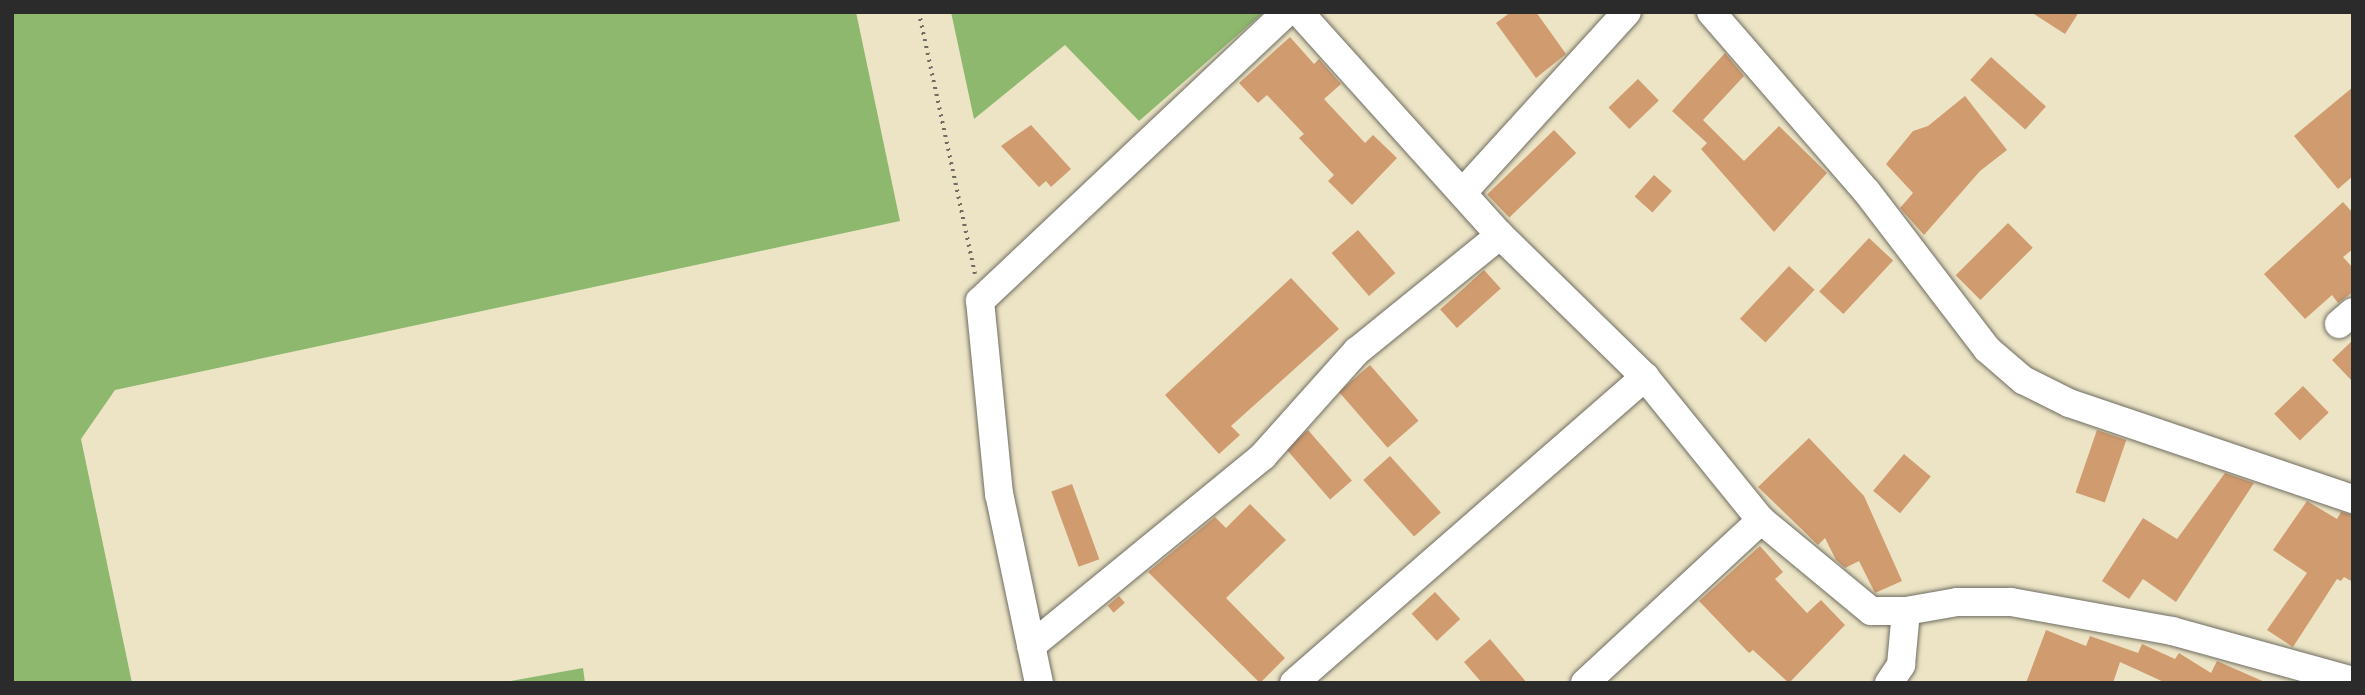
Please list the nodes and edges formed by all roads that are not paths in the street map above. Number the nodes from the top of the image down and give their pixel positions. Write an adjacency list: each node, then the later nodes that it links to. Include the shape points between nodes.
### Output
1 (1287, 12): 11 (street, via 980,300 999,494)
2 (1299, 12): 5 (street)
3 (1627, 12): 5 (street)
4 (1711, 12): 8 (street, via 1867,192 1987,349 2023,380 2069,403)
5 (1464, 191): 6 (street)
6 (1500, 235): 7 (street); 11 (street, via 1357,351 1263,456)
7 (1646, 377): 9 (street); 14 (street)
8 (2353, 499)
9 (1761, 520): 10 (street, via 1871,611); 15 (street)
10 (1906, 611): 12 (street, via 1957,602 2011,601 2172,631); 16 (street, via 1901,665)
11 (1031, 646): 13 (street)
12 (2353, 681)
13 (1039, 683)
14 (1294, 683)
15 (1585, 683)
16 (1889, 683)

